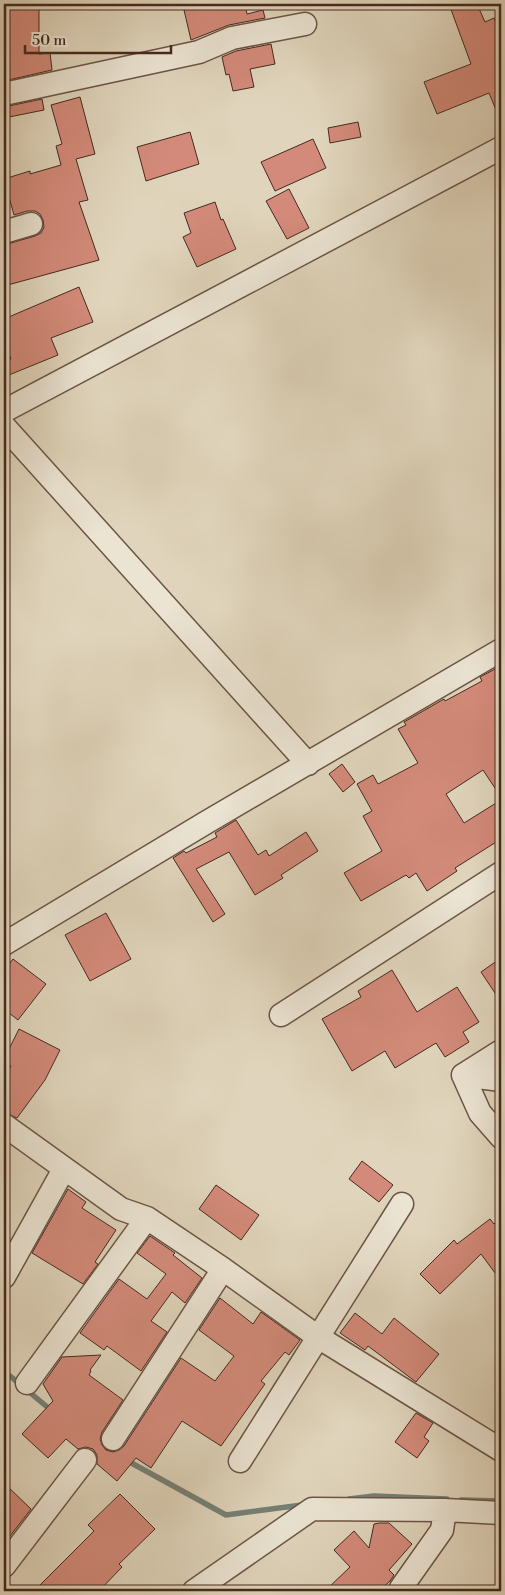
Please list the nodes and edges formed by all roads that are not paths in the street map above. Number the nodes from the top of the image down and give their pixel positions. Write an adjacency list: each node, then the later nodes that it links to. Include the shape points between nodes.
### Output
1 (305, 24): 2 (street, via 232,38 199,52)
2 (4, 94)
3 (501, 148): 6 (street)
4 (31, 224): 5 (street)
5 (4, 232)
6 (4, 410)
7 (4, 426): 9 (street)
8 (501, 650): 9 (street)
9 (308, 764): 11 (street)
10 (501, 873): 12 (street)
11 (4, 944)
12 (281, 1015)
13 (501, 1051): 14 (street)
14 (463, 1075): 15 (street); 17 (street, via 480,1113)
15 (501, 1080)
16 (4, 1126): 18 (street)
17 (501, 1137)
18 (64, 1169): 20 (street, via 121,1209); 22 (street)
19 (402, 1204): 23 (street)
20 (147, 1218): 21 (street); 24 (street)
21 (223, 1269): 23 (street); 25 (street)
22 (4, 1277)
23 (318, 1337): 26 (street); 28 (street)
24 (27, 1383)
25 (113, 1439)
26 (501, 1450)
27 (85, 1460): 31 (street)
28 (240, 1461)
29 (445, 1510): 30 (street); 32 (street, via 442,1530); 33 (street, via 312,1509)
30 (501, 1513)
31 (4, 1566)
32 (401, 1590)
33 (194, 1591)

